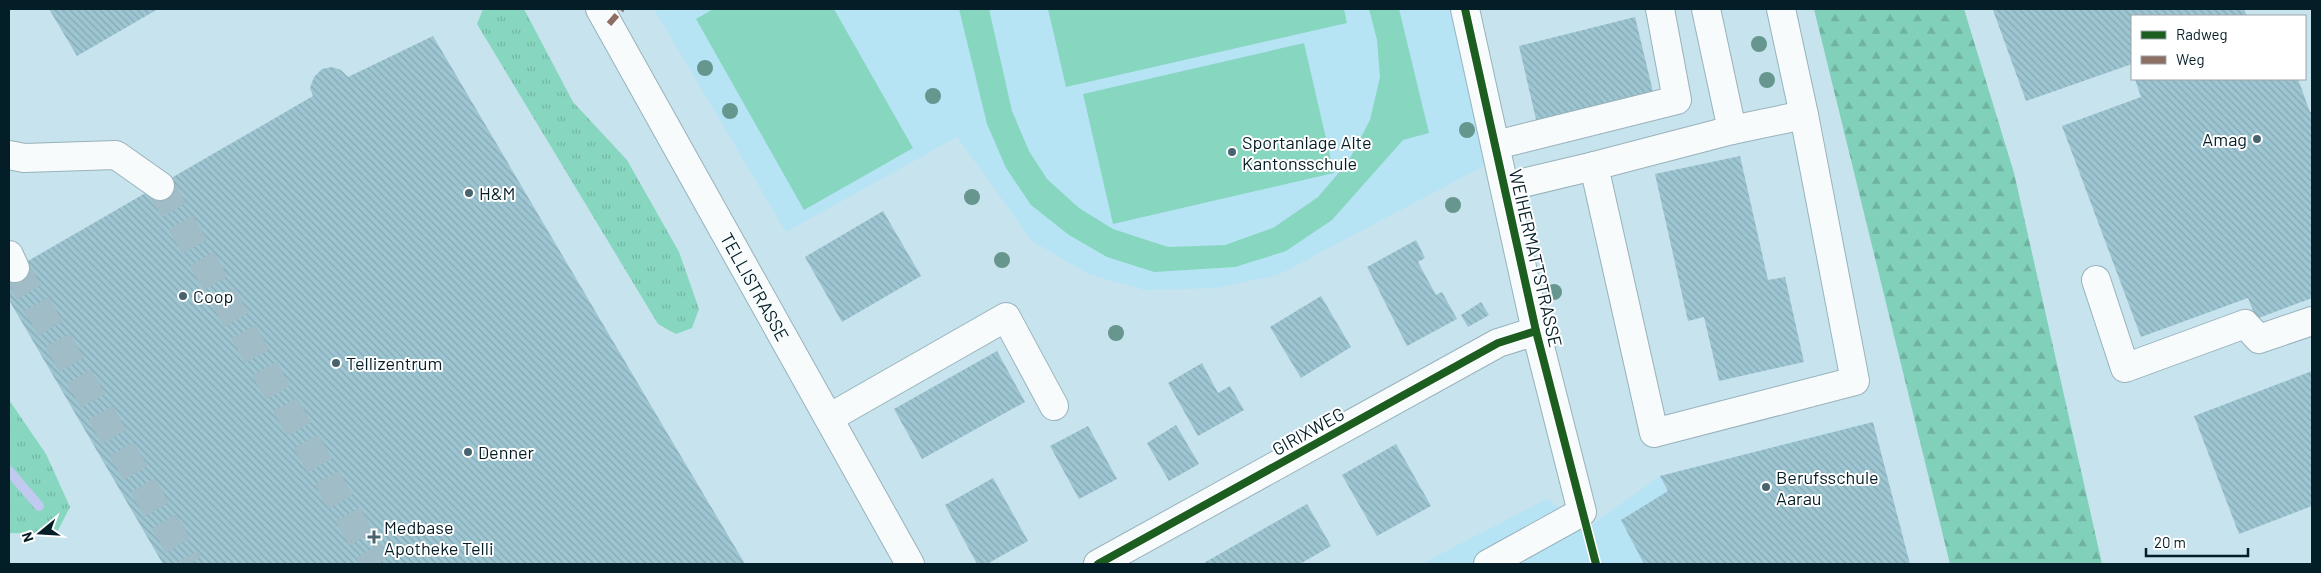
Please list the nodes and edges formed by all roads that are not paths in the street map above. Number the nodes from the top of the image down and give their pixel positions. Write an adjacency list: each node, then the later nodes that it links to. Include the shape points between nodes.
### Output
1 (600, 9): 17 (street, TELLISTRASSE)
2 (1465, 9): 8 (street, WEIHERMATTSTRASSE)
3 (1660, 9): 8 (street, via 1678,100)
4 (1706, 9): 7 (street)
5 (1781, 9): 6 (street)
6 (1804, 115): 7 (street); 10 (street, via 1855,381 1654,433)
7 (1732, 130): 10 (street)
8 (1496, 145): 12 (street, WEIHERMATTSTRASSE)
9 (9, 155): 11 (street, via 24,158 116,156)
10 (1594, 166): 12 (street)
11 (160, 186)
12 (1506, 187): 15 (street, WEIHERMATTSTRASSE)
13 (2096, 280): 14 (street, via 2125,368 2245,324 2259,339)
14 (2312, 321)
15 (1536, 331): 19 (street, GIRIXWEG, via 1498,343); 20 (street, WEIHERMATTSTRASSE, via 1582,512)
16 (1054, 406): 17 (street, via 1006,318)
17 (829, 418): 18 (street, TELLISTRASSE)
18 (910, 564)
19 (1098, 564)
20 (1488, 564)

